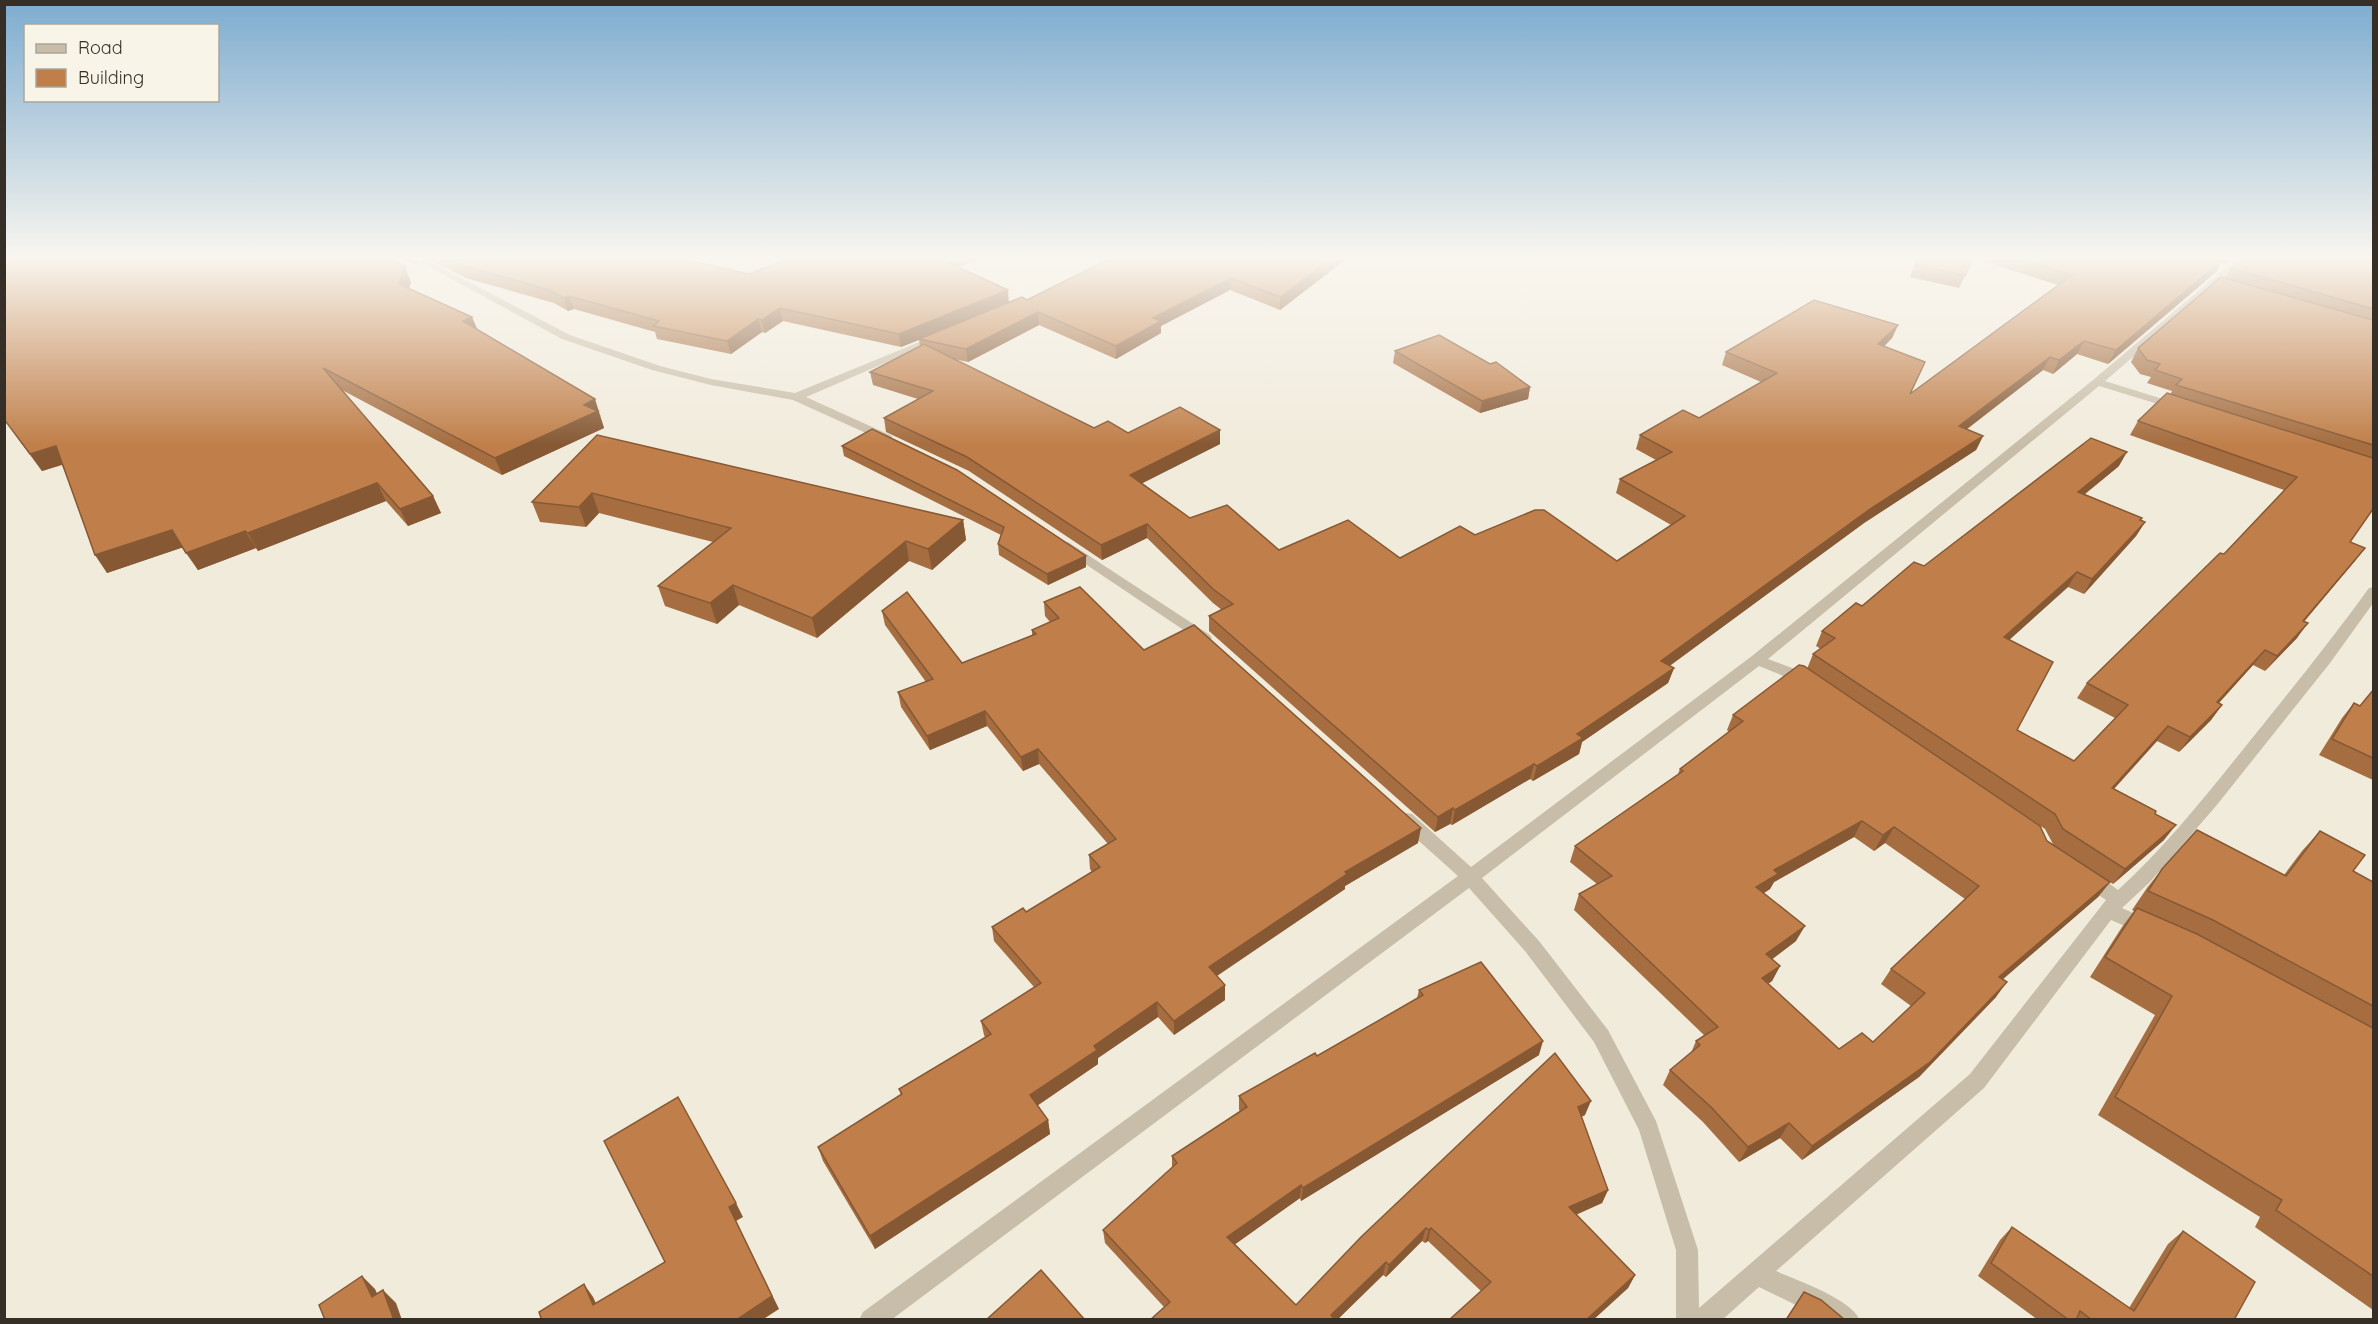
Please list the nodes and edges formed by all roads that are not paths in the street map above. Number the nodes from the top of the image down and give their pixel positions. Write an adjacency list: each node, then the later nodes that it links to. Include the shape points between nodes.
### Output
1 (537, 322): 5 (street, via 566,337 656,368)
2 (2170, 322): 4 (street)
3 (946, 335): 5 (street)
4 (2097, 382): 6 (street); 11 (street)
5 (796, 397): 7 (street)
6 (2186, 410)
7 (902, 446)
8 (1060, 540): 10 (street)
9 (2373, 591): 16 (street, via 2325,659 2210,802)
10 (1213, 645)
11 (1757, 660): 12 (street, via 1803,676); 15 (street)
12 (1823, 690)
13 (1399, 813): 15 (street)
14 (2072, 868): 16 (street)
15 (1470, 877): 19 (street); 20 (street, via 1532,946 1601,1036 1649,1128 1687,1250)
16 (2114, 905): 17 (street); 18 (street, via 1977,1081)
17 (2168, 937)
18 (1756, 1274): 21 (street); 22 (street, via 1831,1308)
19 (871, 1320)
20 (1688, 1320)
21 (1704, 1320)
22 (1848, 1320)

